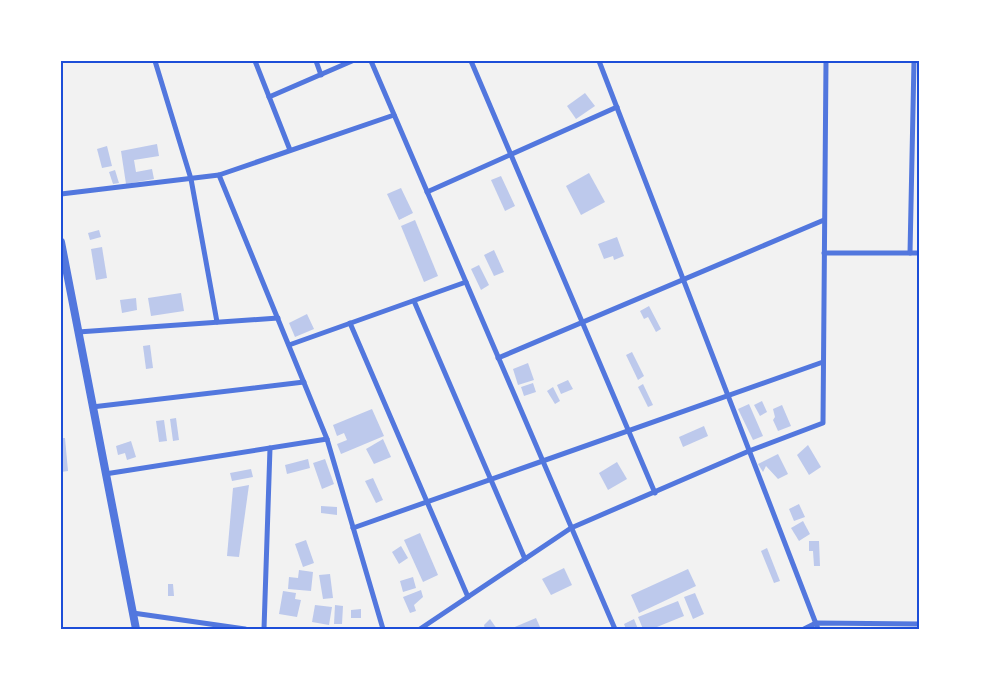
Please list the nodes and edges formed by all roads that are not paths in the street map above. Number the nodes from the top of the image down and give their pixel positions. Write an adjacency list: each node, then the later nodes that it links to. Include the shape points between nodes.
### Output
1 (155, 61): 21 (street)
2 (255, 61): 13 (street)
3 (316, 61): 10 (street)
4 (352, 61): 10 (street)
5 (371, 61): 15 (street)
6 (471, 61): 17 (street)
7 (599, 61): 14 (street)
8 (826, 61): 24 (street)
9 (914, 61): 11 (street)
10 (321, 75): 13 (street)
11 (913, 80): 12 (street); 18 (street)
12 (920, 80)
13 (269, 97): 16 (street)
14 (617, 107): 17 (street); 29 (street)
15 (394, 115): 16 (street); 22 (street)
16 (290, 150): 20 (street)
17 (510, 155): 22 (street); 34 (street)
18 (912, 165): 19 (street); 27 (street)
19 (920, 165)
20 (220, 175): 21 (street); 32 (street)
21 (191, 179): 23 (street); 33 (street)
22 (427, 192): 30 (street)
23 (61, 194)
24 (824, 220): 26 (street); 29 (street)
25 (61, 242): 36 (street)
26 (824, 252): 27 (street); 39 (street)
27 (910, 253): 28 (street)
28 (920, 253)
29 (683, 279): 34 (street); 41 (street)
30 (466, 282): 31 (street); 38 (street)
31 (414, 301): 35 (street); 49 (street)
32 (278, 318): 33 (street); 37 (street)
33 (217, 322): 36 (street)
34 (582, 322): 38 (street); 43 (street)
35 (350, 323): 37 (street); 51 (street)
36 (78, 332): 42 (street)
37 (289, 345): 40 (street)
38 (498, 358): 47 (street)
39 (823, 362): 41 (street); 46 (street, via 823,423)
40 (304, 382): 42 (street); 44 (street)
41 (728, 396): 43 (street); 46 (street)
42 (92, 408): 48 (street)
43 (629, 431): 47 (street); 50 (street)
44 (327, 439): 45 (street); 52 (street)
45 (270, 448): 48 (street); 62 (street)
46 (749, 450): 50 (street); 58 (street)
47 (542, 461): 49 (street); 53 (street)
48 (105, 474): 56 (street)
49 (490, 480): 51 (street); 54 (street)
50 (654, 493): 53 (street)
51 (427, 502): 52 (street); 55 (street)
52 (353, 528): 63 (street)
53 (571, 528): 54 (street); 65 (street)
54 (525, 559): 55 (street)
55 (468, 596): 64 (street)
56 (133, 613): 60 (street); 61 (street)
57 (920, 624): 59 (street)
58 (817, 626): 59 (street); 66 (street)
59 (906, 626)
60 (136, 629)
61 (245, 629)
62 (264, 629)
63 (383, 629)
64 (420, 629)
65 (614, 629)
66 (804, 629)

